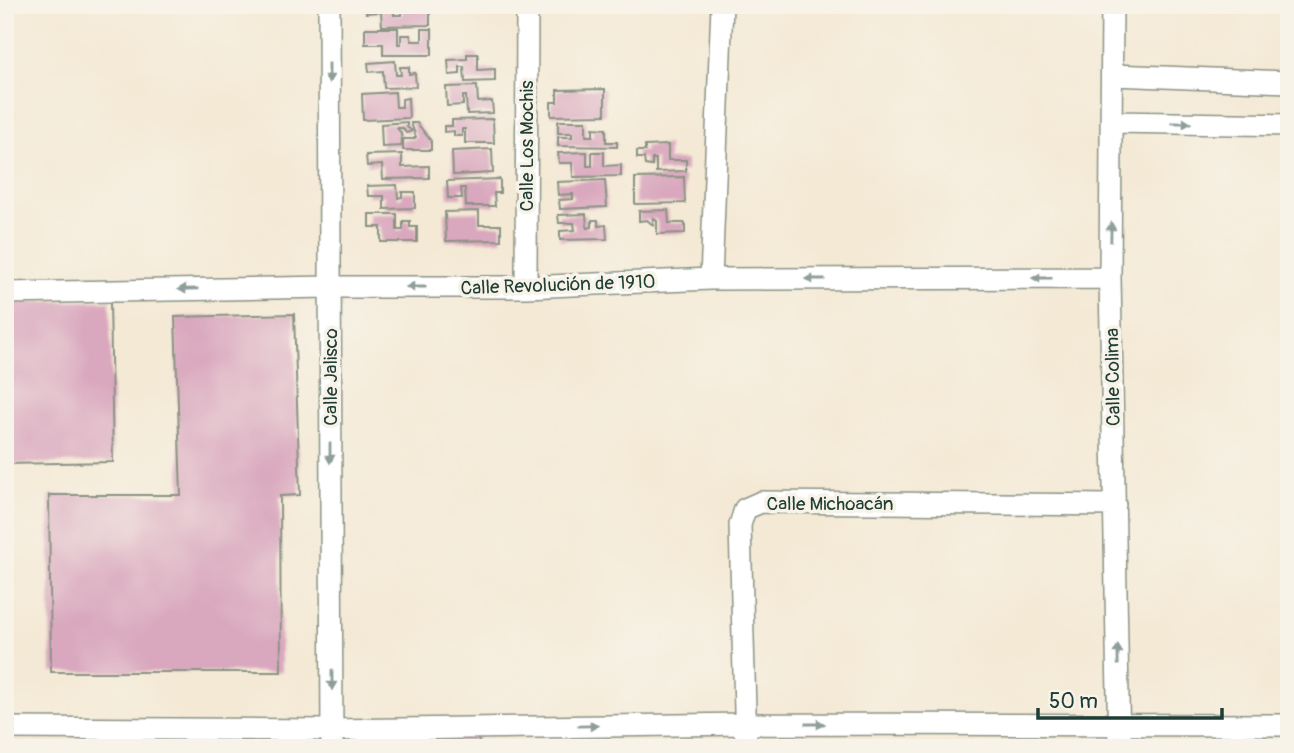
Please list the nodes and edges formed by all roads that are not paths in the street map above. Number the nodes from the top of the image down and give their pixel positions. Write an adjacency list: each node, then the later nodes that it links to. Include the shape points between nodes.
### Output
1 (329, 5): 11 (street, Calle Jalisco, one-way to 11)
2 (527, 5): 12 (street, Calle Los Mochis)
3 (722, 5): 10 (street)
4 (1112, 5): 5 (street, Calle Colima)
5 (1114, 75): 6 (street); 7 (street, Calle Colima)
6 (1289, 82)
7 (1113, 122): 8 (street, one-way to 8); 9 (street, Calle Colima, one-way to 7)
8 (1289, 125)
9 (1110, 278): 10 (street, Calle Revolución de 1910, one-way to 10); 14 (street, Calle Colima)
10 (711, 279): 12 (street, Calle Revolución de 1910)
11 (329, 287): 12 (street, Calle Revolución de 1910, one-way to 11); 13 (street, Calle Revolución de 1910, one-way to 13); 19 (street, Calle Jalisco, one-way to 19)
12 (526, 287)
13 (5, 293)
14 (1115, 505): 15 (street, Calle Colima, one-way to 14); 16 (street, Calle Michoacán, via 761,502 745,509 740,525)
15 (1119, 723): 16 (street, one-way to 15); 17 (street); 21 (street, Calle Colima)
16 (746, 724): 19 (street, one-way to 16); 20 (street, Calle Michoacán)
17 (1289, 725)
18 (5, 728): 19 (street)
19 (332, 739)
20 (746, 748)
21 (1119, 748)

